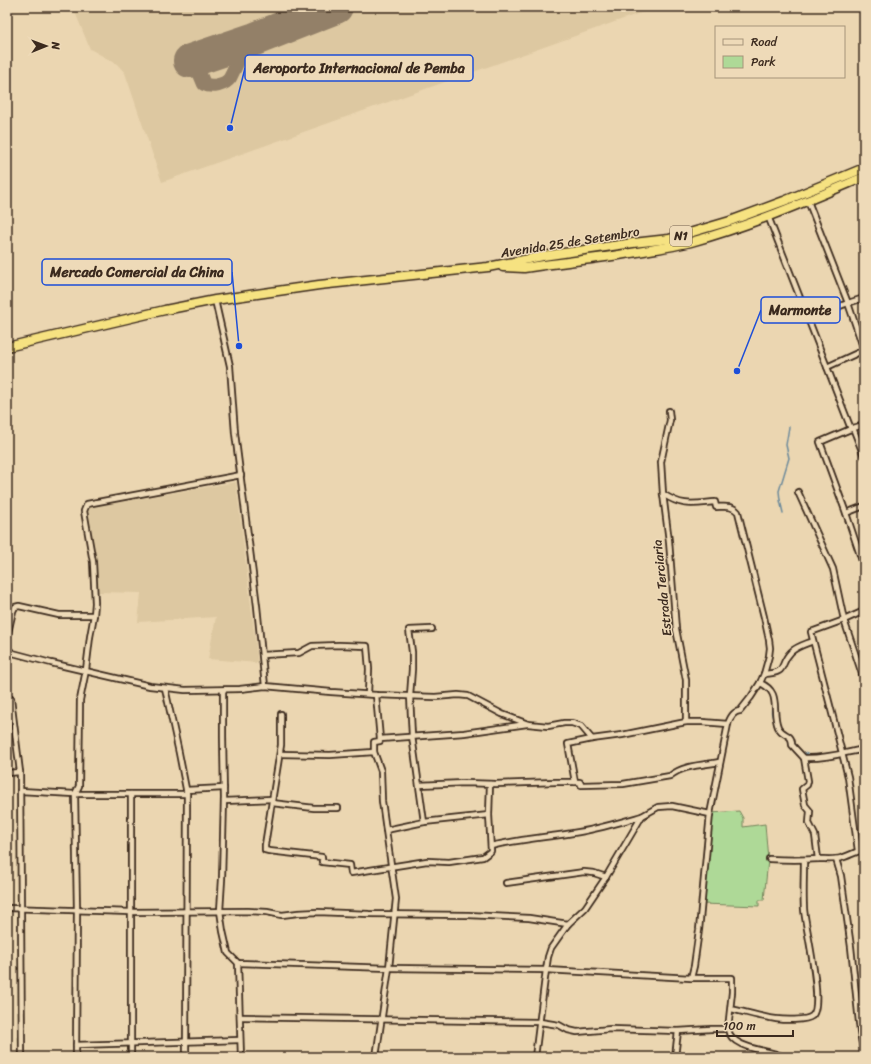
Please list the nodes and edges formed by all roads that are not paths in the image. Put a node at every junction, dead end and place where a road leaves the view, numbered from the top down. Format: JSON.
{"nodes":[{"id":1,"x":864,"y":168,"type":"edge"},
{"id":2,"x":864,"y":178,"type":"edge"},
{"id":3,"x":808,"y":201,"type":"junction"},
{"id":4,"x":768,"y":216,"type":"junction"},
{"id":5,"x":488,"y":267,"type":"junction"},
{"id":6,"x":864,"y":298,"type":"edge"},
{"id":7,"x":215,"y":300,"type":"junction"},
{"id":8,"x":848,"y":303,"type":"junction"},
{"id":9,"x":808,"y":318,"type":"junction"},
{"id":10,"x":7,"y":347,"type":"edge"},
{"id":11,"x":864,"y":350,"type":"edge"},
{"id":12,"x":827,"y":367,"type":"junction"},
{"id":13,"x":669,"y":411,"type":"dead end"},
{"id":14,"x":864,"y":425,"type":"edge"},
{"id":15,"x":852,"y":429,"type":"junction"},
{"id":16,"x":864,"y":456,"type":"edge"},
{"id":17,"x":241,"y":475,"type":"junction"},
{"id":18,"x":798,"y":492,"type":"dead end"},
{"id":19,"x":663,"y":494,"type":"junction"},
{"id":20,"x":864,"y":506,"type":"edge"},
{"id":21,"x":846,"y":513,"type":"junction"},
{"id":22,"x":864,"y":567,"type":"edge"},
{"id":23,"x":864,"y":611,"type":"edge"},
{"id":24,"x":94,"y":615,"type":"junction"},
{"id":25,"x":844,"y":620,"type":"junction"},
{"id":26,"x":432,"y":629,"type":"dead end"},
{"id":27,"x":7,"y":637,"type":"edge"},
{"id":28,"x":813,"y":641,"type":"junction"},
{"id":29,"x":7,"y":649,"type":"edge"},
{"id":30,"x":262,"y":655,"type":"junction"},
{"id":31,"x":86,"y":670,"type":"junction"},
{"id":32,"x":764,"y":674,"type":"junction"},
{"id":33,"x":864,"y":680,"type":"edge"},
{"id":34,"x":760,"y":683,"type":"junction"},
{"id":35,"x":156,"y":686,"type":"junction"},
{"id":36,"x":265,"y":686,"type":"junction"},
{"id":37,"x":165,"y":688,"type":"junction"},
{"id":38,"x":172,"y":688,"type":"junction"},
{"id":39,"x":224,"y":690,"type":"junction"},
{"id":40,"x":368,"y":694,"type":"junction"},
{"id":41,"x":376,"y":695,"type":"junction"},
{"id":42,"x":410,"y":696,"type":"junction"},
{"id":43,"x":11,"y":699,"type":"dead end"},
{"id":44,"x":281,"y":714,"type":"dead end"},
{"id":45,"x":686,"y":722,"type":"junction"},
{"id":46,"x":528,"y":724,"type":"junction"},
{"id":47,"x":728,"y":724,"type":"junction"},
{"id":48,"x":412,"y":736,"type":"junction"},
{"id":49,"x":380,"y":739,"type":"junction"},
{"id":50,"x":592,"y":739,"type":"junction"},
{"id":51,"x":864,"y":749,"type":"edge"},
{"id":52,"x":374,"y":752,"type":"junction"},
{"id":53,"x":280,"y":754,"type":"junction"},
{"id":54,"x":842,"y":754,"type":"junction"},
{"id":55,"x":804,"y":758,"type":"junction"},
{"id":56,"x":720,"y":762,"type":"junction"},
{"id":57,"x":20,"y":772,"type":"junction"},
{"id":58,"x":7,"y":773,"type":"edge"},
{"id":59,"x":574,"y":782,"type":"junction"},
{"id":60,"x":490,"y":784,"type":"junction"},
{"id":61,"x":418,"y":785,"type":"junction"},
{"id":62,"x":224,"y":788,"type":"junction"},
{"id":63,"x":20,"y":791,"type":"junction"},
{"id":64,"x":186,"y":792,"type":"junction"},
{"id":65,"x":75,"y":794,"type":"junction"},
{"id":66,"x":131,"y":794,"type":"junction"},
{"id":67,"x":224,"y":801,"type":"junction"},
{"id":68,"x":272,"y":801,"type":"junction"},
{"id":69,"x":338,"y":808,"type":"dead end"},
{"id":70,"x":710,"y":814,"type":"junction"},
{"id":71,"x":489,"y":815,"type":"junction"},
{"id":72,"x":642,"y":816,"type":"junction"},
{"id":73,"x":424,"y":822,"type":"junction"},
{"id":74,"x":386,"y":830,"type":"junction"},
{"id":75,"x":491,"y":846,"type":"junction"},
{"id":76,"x":864,"y":850,"type":"edge"},
{"id":77,"x":858,"y":851,"type":"junction"},
{"id":78,"x":769,"y":859,"type":"dead end"},
{"id":79,"x":818,"y":859,"type":"junction"},
{"id":80,"x":836,"y":859,"type":"junction"},
{"id":81,"x":804,"y":860,"type":"junction"},
{"id":82,"x":391,"y":867,"type":"junction"},
{"id":83,"x":606,"y":877,"type":"junction"},
{"id":84,"x":506,"y":883,"type":"dead end"},
{"id":85,"x":7,"y":908,"type":"edge"},
{"id":86,"x":21,"y":908,"type":"junction"},
{"id":87,"x":77,"y":910,"type":"junction"},
{"id":88,"x":186,"y":911,"type":"junction"},
{"id":89,"x":220,"y":911,"type":"junction"},
{"id":90,"x":132,"y":912,"type":"junction"},
{"id":91,"x":394,"y":914,"type":"junction"},
{"id":92,"x":568,"y":924,"type":"junction"},
{"id":93,"x":238,"y":963,"type":"junction"},
{"id":94,"x":389,"y":968,"type":"junction"},
{"id":95,"x":546,"y":970,"type":"junction"},
{"id":96,"x":691,"y":978,"type":"junction"},
{"id":97,"x":731,"y":1009,"type":"junction"},
{"id":98,"x":240,"y":1017,"type":"junction"},
{"id":99,"x":382,"y":1019,"type":"junction"},
{"id":100,"x":540,"y":1022,"type":"junction"},
{"id":101,"x":728,"y":1029,"type":"junction"},
{"id":102,"x":678,"y":1031,"type":"junction"},
{"id":103,"x":240,"y":1040,"type":"junction"},
{"id":104,"x":186,"y":1042,"type":"junction"},
{"id":105,"x":131,"y":1043,"type":"junction"},
{"id":106,"x":76,"y":1045,"type":"junction"},
{"id":107,"x":864,"y":1056,"type":"edge"},
{"id":108,"x":22,"y":1057,"type":"edge"},
{"id":109,"x":76,"y":1057,"type":"edge"},
{"id":110,"x":131,"y":1057,"type":"edge"},
{"id":111,"x":186,"y":1057,"type":"edge"},
{"id":112,"x":241,"y":1057,"type":"edge"},
{"id":113,"x":376,"y":1057,"type":"edge"},
{"id":114,"x":535,"y":1057,"type":"edge"},
{"id":115,"x":675,"y":1057,"type":"edge"},
{"id":116,"x":784,"y":1057,"type":"edge"}],
"edges":[{"from":1,"to":5,"type":"highway","name":"Avenida 25 de Setembro","number":"N1"},
{"from":2,"to":3,"type":"highway","name":"Avenida 25 de Setembro","number":"N1"},
{"from":3,"to":4,"type":"highway","name":"Avenida 25 de Setembro","number":"N1"},
{"from":3,"to":8,"type":"street"},
{"from":4,"to":5,"type":"highway","name":"Avenida 25 de Setembro","number":"N1"},
{"from":4,"to":9,"type":"street"},
{"from":5,"to":7,"type":"highway","number":"N1"},
{"from":6,"to":8,"type":"street"},
{"from":7,"to":10,"type":"highway","number":"N1"},
{"from":7,"to":17,"type":"street"},
{"from":8,"to":9,"type":"street"},
{"from":8,"to":11,"type":"street"},
{"from":9,"to":12,"type":"street"},
{"from":11,"to":12,"type":"street"},
{"from":12,"to":15,"type":"street"},
{"from":13,"to":19,"type":"street","name":"Estrada Terciaria"},
{"from":14,"to":15,"type":"street"},
{"from":15,"to":16,"type":"street"},
{"from":15,"to":21,"type":"street"},
{"from":17,"to":24,"type":"street"},
{"from":17,"to":30,"type":"street"},
{"from":18,"to":25,"type":"street"},
{"from":19,"to":32,"type":"street"},
{"from":19,"to":45,"type":"street","name":"Estrada Terciaria"},
{"from":20,"to":21,"type":"street"},
{"from":21,"to":22,"type":"street"},
{"from":23,"to":25,"type":"street"},
{"from":24,"to":27,"type":"street"},
{"from":24,"to":31,"type":"street"},
{"from":25,"to":28,"type":"street"},
{"from":25,"to":33,"type":"street"},
{"from":26,"to":42,"type":"street"},
{"from":28,"to":32,"type":"street"},
{"from":28,"to":54,"type":"street"},
{"from":29,"to":31,"type":"street"},
{"from":30,"to":36,"type":"street"},
{"from":30,"to":40,"type":"street"},
{"from":31,"to":35,"type":"street"},
{"from":31,"to":65,"type":"street"},
{"from":32,"to":34,"type":"street"},
{"from":34,"to":47,"type":"street"},
{"from":34,"to":55,"type":"street"},
{"from":35,"to":37,"type":"street"},
{"from":35,"to":38,"type":"street"},
{"from":36,"to":39,"type":"street"},
{"from":36,"to":40,"type":"street"},
{"from":37,"to":38,"type":"street"},
{"from":37,"to":64,"type":"street"},
{"from":38,"to":39,"type":"street"},
{"from":39,"to":62,"type":"street"},
{"from":40,"to":41,"type":"street"},
{"from":41,"to":42,"type":"street"},
{"from":41,"to":49,"type":"street"},
{"from":42,"to":46,"type":"street"},
{"from":42,"to":48,"type":"street"},
{"from":43,"to":57,"type":"street"},
{"from":44,"to":53,"type":"street"},
{"from":45,"to":47,"type":"street"},
{"from":45,"to":50,"type":"street"},
{"from":46,"to":48,"type":"street"},
{"from":46,"to":50,"type":"street"},
{"from":47,"to":56,"type":"street"},
{"from":48,"to":49,"type":"street"},
{"from":48,"to":61,"type":"street"},
{"from":49,"to":52,"type":"street"},
{"from":50,"to":59,"type":"street"},
{"from":51,"to":54,"type":"street"},
{"from":52,"to":53,"type":"street"},
{"from":52,"to":74,"type":"street"},
{"from":53,"to":68,"type":"street"},
{"from":54,"to":55,"type":"street"},
{"from":54,"to":77,"type":"street"},
{"from":55,"to":79,"type":"street"},
{"from":56,"to":59,"type":"street"},
{"from":56,"to":70,"type":"street"},
{"from":57,"to":58,"type":"street"},
{"from":57,"to":63,"type":"street"},
{"from":59,"to":60,"type":"street"},
{"from":60,"to":61,"type":"street"},
{"from":60,"to":71,"type":"street"},
{"from":61,"to":73,"type":"street"},
{"from":62,"to":64,"type":"street"},
{"from":62,"to":67,"type":"street"},
{"from":63,"to":65,"type":"street"},
{"from":63,"to":86,"type":"street"},
{"from":64,"to":66,"type":"street"},
{"from":64,"to":88,"type":"street"},
{"from":65,"to":66,"type":"street"},
{"from":65,"to":87,"type":"street"},
{"from":66,"to":90,"type":"street"},
{"from":67,"to":68,"type":"street"},
{"from":67,"to":89,"type":"street"},
{"from":68,"to":69,"type":"street"},
{"from":68,"to":82,"type":"street"},
{"from":70,"to":72,"type":"street"},
{"from":70,"to":96,"type":"street"},
{"from":71,"to":73,"type":"street"},
{"from":71,"to":75,"type":"street"},
{"from":72,"to":75,"type":"street"},
{"from":72,"to":83,"type":"street"},
{"from":73,"to":74,"type":"street"},
{"from":74,"to":82,"type":"street"},
{"from":75,"to":82,"type":"street"},
{"from":76,"to":77,"type":"street"},
{"from":77,"to":80,"type":"street"},
{"from":78,"to":81,"type":"street"},
{"from":79,"to":80,"type":"street"},
{"from":79,"to":81,"type":"street"},
{"from":80,"to":107,"type":"street"},
{"from":81,"to":97,"type":"street"},
{"from":82,"to":91,"type":"street"},
{"from":83,"to":84,"type":"street"},
{"from":83,"to":92,"type":"street"},
{"from":85,"to":86,"type":"street"},
{"from":86,"to":87,"type":"street"},
{"from":86,"to":108,"type":"street"},
{"from":87,"to":90,"type":"street"},
{"from":87,"to":106,"type":"street"},
{"from":88,"to":89,"type":"street"},
{"from":88,"to":90,"type":"street"},
{"from":88,"to":104,"type":"street"},
{"from":89,"to":91,"type":"street"},
{"from":89,"to":93,"type":"street"},
{"from":90,"to":105,"type":"street"},
{"from":91,"to":92,"type":"street"},
{"from":91,"to":94,"type":"street"},
{"from":92,"to":95,"type":"street"},
{"from":93,"to":94,"type":"street"},
{"from":93,"to":98,"type":"street"},
{"from":94,"to":95,"type":"street"},
{"from":94,"to":99,"type":"street"},
{"from":95,"to":96,"type":"street"},
{"from":95,"to":100,"type":"street"},
{"from":96,"to":97,"type":"street"},
{"from":97,"to":101,"type":"street"},
{"from":98,"to":99,"type":"street"},
{"from":98,"to":103,"type":"street"},
{"from":99,"to":100,"type":"street"},
{"from":99,"to":113,"type":"street"},
{"from":100,"to":102,"type":"street"},
{"from":100,"to":114,"type":"street"},
{"from":101,"to":102,"type":"street"},
{"from":101,"to":116,"type":"street"},
{"from":102,"to":115,"type":"street"},
{"from":103,"to":104,"type":"street"},
{"from":103,"to":112,"type":"street"},
{"from":104,"to":105,"type":"street"},
{"from":104,"to":111,"type":"street"},
{"from":105,"to":106,"type":"street"},
{"from":105,"to":110,"type":"street"},
{"from":106,"to":109,"type":"street"}]}
